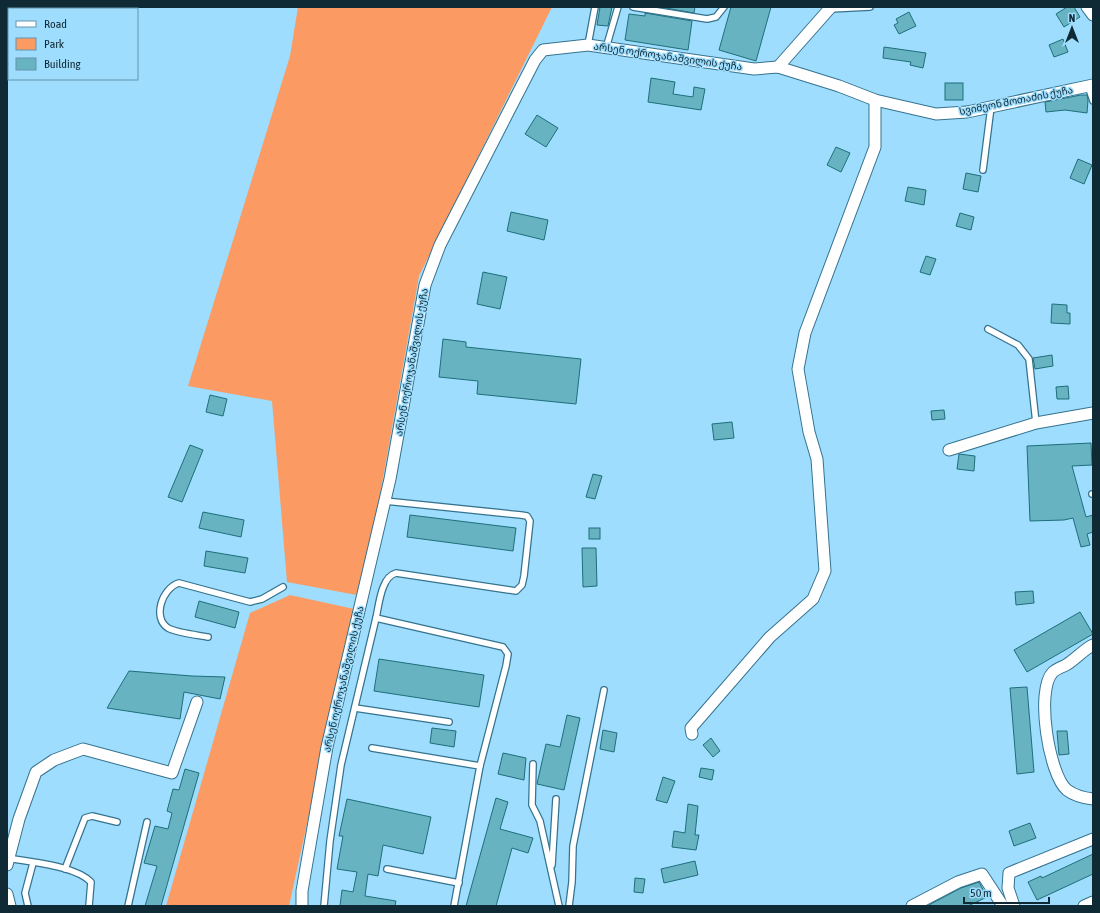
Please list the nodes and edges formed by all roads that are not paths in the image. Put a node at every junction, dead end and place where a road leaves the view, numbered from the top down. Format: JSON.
{"nodes":[{"id":1,"x":595,"y":7,"type":"edge"},
{"id":2,"x":618,"y":7,"type":"edge"},
{"id":3,"x":633,"y":7,"type":"edge"},
{"id":4,"x":724,"y":7,"type":"edge"},
{"id":5,"x":870,"y":7,"type":"edge"},
{"id":6,"x":1087,"y":7,"type":"edge"},
{"id":7,"x":830,"y":8,"type":"edge"},
{"id":8,"x":1093,"y":15,"type":"edge"},
{"id":9,"x":588,"y":45,"type":"junction"},
{"id":10,"x":606,"y":48,"type":"junction"},
{"id":11,"x":778,"y":67,"type":"junction"},
{"id":12,"x":1090,"y":85,"type":"edge"},
{"id":13,"x":875,"y":100,"type":"junction"},
{"id":14,"x":1093,"y":101,"type":"edge"},
{"id":15,"x":991,"y":107,"type":"junction"},
{"id":16,"x":983,"y":170,"type":"dead end"},
{"id":17,"x":988,"y":330,"type":"dead end"},
{"id":18,"x":1093,"y":414,"type":"edge"},
{"id":19,"x":1036,"y":423,"type":"junction"},
{"id":20,"x":949,"y":450,"type":"dead end"},
{"id":21,"x":385,"y":501,"type":"junction"},
{"id":22,"x":283,"y":587,"type":"dead end"},
{"id":23,"x":376,"y":618,"type":"junction"},
{"id":24,"x":208,"y":637,"type":"dead end"},
{"id":25,"x":1093,"y":645,"type":"edge"},
{"id":26,"x":604,"y":690,"type":"dead end"},
{"id":27,"x":197,"y":702,"type":"dead end"},
{"id":28,"x":355,"y":708,"type":"junction"},
{"id":29,"x":449,"y":722,"type":"dead end"},
{"id":30,"x":692,"y":734,"type":"dead end"},
{"id":31,"x":372,"y":748,"type":"dead end"},
{"id":32,"x":533,"y":764,"type":"dead end"},
{"id":33,"x":480,"y":766,"type":"junction"},
{"id":34,"x":556,"y":799,"type":"dead end"},
{"id":35,"x":1093,"y":799,"type":"edge"},
{"id":36,"x":117,"y":822,"type":"dead end"},
{"id":37,"x":147,"y":822,"type":"dead end"},
{"id":38,"x":1093,"y":839,"type":"edge"},
{"id":39,"x":8,"y":862,"type":"edge"},
{"id":40,"x":33,"y":863,"type":"junction"},
{"id":41,"x":65,"y":869,"type":"junction"},
{"id":42,"x":387,"y":869,"type":"dead end"},
{"id":43,"x":552,"y":871,"type":"junction"},
{"id":44,"x":459,"y":883,"type":"junction"},
{"id":45,"x":7,"y":894,"type":"edge"},
{"id":46,"x":1093,"y":902,"type":"edge"},
{"id":47,"x":10,"y":906,"type":"edge"},
{"id":48,"x":28,"y":906,"type":"edge"},
{"id":49,"x":90,"y":906,"type":"edge"},
{"id":50,"x":128,"y":906,"type":"edge"},
{"id":51,"x":302,"y":906,"type":"edge"},
{"id":52,"x":324,"y":906,"type":"edge"},
{"id":53,"x":454,"y":906,"type":"edge"},
{"id":54,"x":559,"y":906,"type":"edge"},
{"id":55,"x":569,"y":906,"type":"edge"},
{"id":56,"x":912,"y":906,"type":"edge"},
{"id":57,"x":1002,"y":906,"type":"edge"},
{"id":58,"x":1014,"y":906,"type":"edge"},
{"id":59,"x":1084,"y":906,"type":"edge"}],
"edges":[{"from":1,"to":9,"type":"lane"},
{"from":2,"to":10,"type":"lane"},
{"from":3,"to":4,"type":"lane"},
{"from":5,"to":7,"type":"lane"},
{"from":6,"to":8,"type":"street"},
{"from":7,"to":11,"type":"street"},
{"from":9,"to":10,"type":"street","name":"არსენ ოქროჯანაშვილის ქუჩა"},
{"from":9,"to":21,"type":"street","name":"არსენ ოქროჯანაშვილის ქუჩა"},
{"from":10,"to":11,"type":"street","name":"არსენ ოქროჯანაშვილის ქუჩა"},
{"from":11,"to":13,"type":"street","name":"სვიმეონ შოთაძის ქუჩა"},
{"from":12,"to":14,"type":"lane"},
{"from":12,"to":15,"type":"street","name":"სვიმეონ შოთაძის ქუჩა"},
{"from":13,"to":15,"type":"street","name":"სვიმეონ შოთაძის ქუჩა"},
{"from":13,"to":30,"type":"street"},
{"from":15,"to":16,"type":"lane"},
{"from":17,"to":19,"type":"lane"},
{"from":18,"to":19,"type":"street"},
{"from":19,"to":20,"type":"street"},
{"from":21,"to":23,"type":"lane"},
{"from":21,"to":51,"type":"street","name":"არსენ ოქროჯანაშვილის ქუჩა"},
{"from":22,"to":24,"type":"lane"},
{"from":23,"to":28,"type":"lane"},
{"from":23,"to":33,"type":"lane"},
{"from":25,"to":35,"type":"street"},
{"from":26,"to":55,"type":"lane"},
{"from":27,"to":39,"type":"street"},
{"from":28,"to":29,"type":"lane"},
{"from":28,"to":52,"type":"lane"},
{"from":31,"to":33,"type":"lane"},
{"from":32,"to":43,"type":"lane"},
{"from":33,"to":44,"type":"lane"},
{"from":34,"to":43,"type":"lane"},
{"from":36,"to":41,"type":"lane"},
{"from":37,"to":50,"type":"lane"},
{"from":38,"to":58,"type":"street"},
{"from":39,"to":40,"type":"lane"},
{"from":40,"to":41,"type":"lane"},
{"from":40,"to":48,"type":"lane"},
{"from":41,"to":49,"type":"lane"},
{"from":42,"to":44,"type":"lane"},
{"from":43,"to":54,"type":"lane"},
{"from":44,"to":53,"type":"lane"},
{"from":45,"to":47,"type":"street"},
{"from":46,"to":59,"type":"street"},
{"from":56,"to":57,"type":"street"}]}
